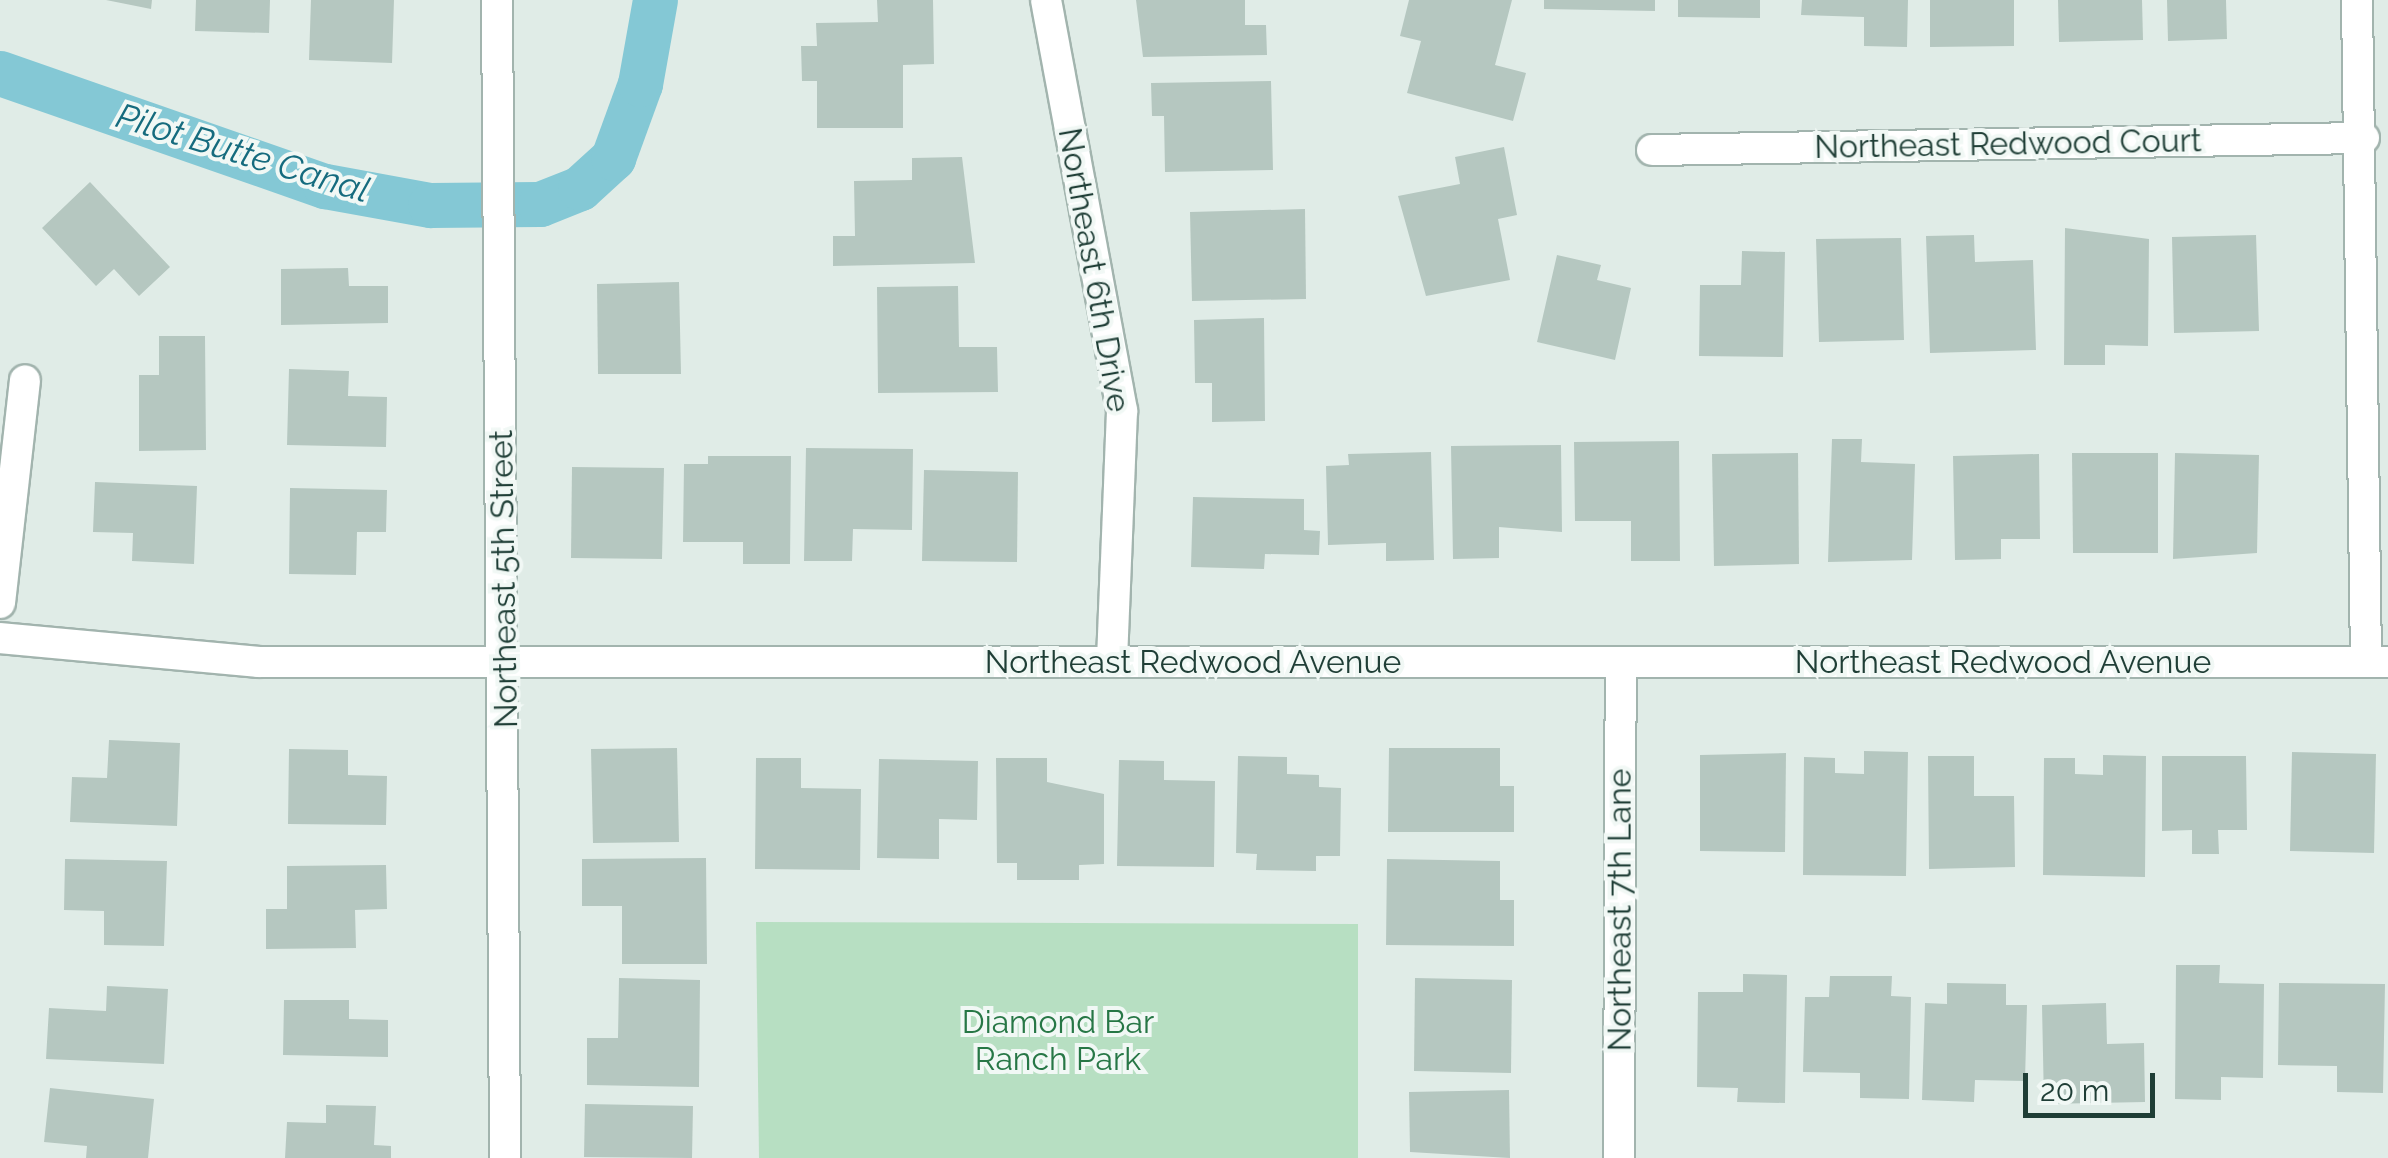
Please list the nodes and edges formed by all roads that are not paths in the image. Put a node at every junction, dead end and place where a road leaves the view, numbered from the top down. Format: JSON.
{"nodes":[{"id":1,"x":497,"y":0,"type":"edge"},
{"id":2,"x":1046,"y":0,"type":"edge"},
{"id":3,"x":2358,"y":0,"type":"edge"},
{"id":4,"x":2364,"y":138,"type":"junction"},
{"id":5,"x":1652,"y":150,"type":"dead end"},
{"id":6,"x":25,"y":380,"type":"dead end"},
{"id":7,"x":0,"y":603,"type":"edge"},
{"id":8,"x":0,"y":638,"type":"edge"},
{"id":9,"x":505,"y":662,"type":"junction"},
{"id":10,"x":1112,"y":662,"type":"junction"},
{"id":11,"x":1621,"y":662,"type":"junction"},
{"id":12,"x":2377,"y":662,"type":"edge"},
{"id":13,"x":505,"y":1158,"type":"edge"},
{"id":14,"x":1619,"y":1158,"type":"edge"}],
"edges":[{"from":1,"to":9,"type":"street","name":"Northeast 5th Street"},
{"from":2,"to":10,"type":"street","name":"Northeast 6th Drive"},
{"from":3,"to":4,"type":"street"},
{"from":4,"to":5,"type":"street","name":"Northeast Redwood Court"},
{"from":4,"to":12,"type":"street"},
{"from":6,"to":7,"type":"street"},
{"from":8,"to":9,"type":"street","name":"Northeast Redwood Avenue"},
{"from":9,"to":10,"type":"street","name":"Northeast Redwood Avenue"},
{"from":9,"to":13,"type":"street","name":"Northeast 5th Street"},
{"from":10,"to":11,"type":"street","name":"Northeast Redwood Avenue"},
{"from":11,"to":12,"type":"street","name":"Northeast Redwood Avenue"},
{"from":11,"to":14,"type":"street","name":"Northeast 7th Lane"}]}
